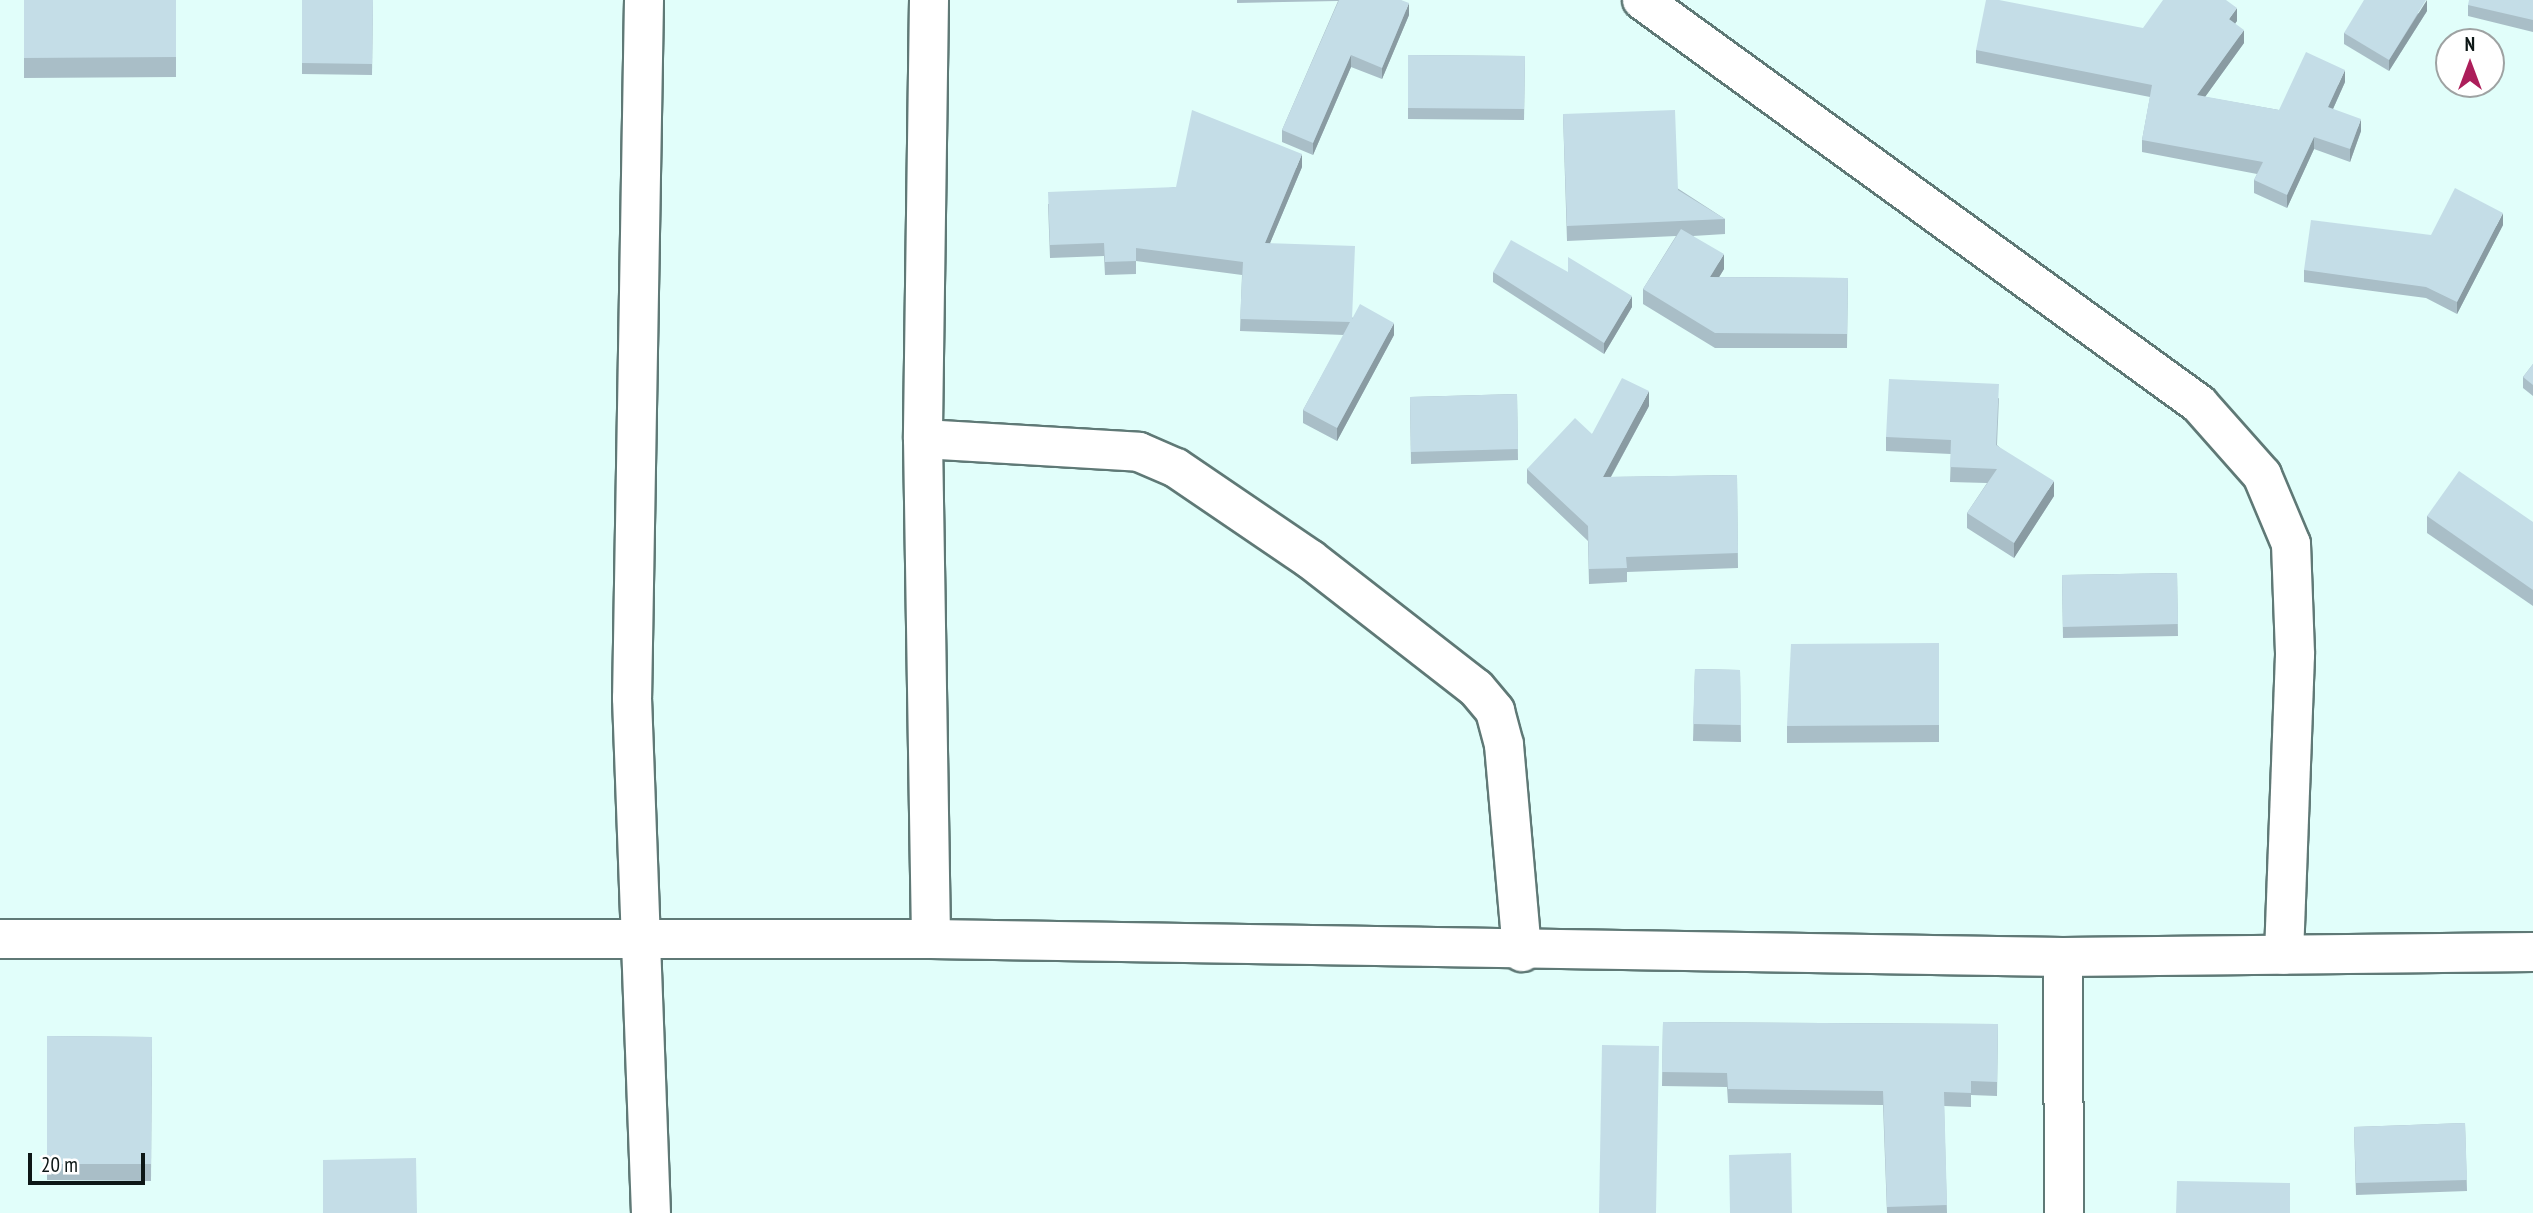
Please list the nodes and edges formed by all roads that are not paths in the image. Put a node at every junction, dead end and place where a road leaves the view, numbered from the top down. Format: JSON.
{"nodes":[{"id":1,"x":644,"y":0,"type":"edge"},
{"id":2,"x":929,"y":0,"type":"edge"},
{"id":3,"x":1642,"y":0,"type":"edge"},
{"id":4,"x":923,"y":439,"type":"junction"},
{"id":5,"x":0,"y":939,"type":"edge"},
{"id":6,"x":931,"y":939,"type":"junction"},
{"id":7,"x":645,"y":941,"type":"junction"},
{"id":8,"x":1522,"y":952,"type":"junction"},
{"id":9,"x":2533,"y":952,"type":"edge"},
{"id":10,"x":2284,"y":955,"type":"junction"},
{"id":11,"x":2063,"y":957,"type":"junction"},
{"id":12,"x":651,"y":1213,"type":"edge"},
{"id":13,"x":2064,"y":1213,"type":"edge"}],
"edges":[{"from":1,"to":7,"type":"street"},
{"from":2,"to":4,"type":"street"},
{"from":3,"to":10,"type":"street"},
{"from":4,"to":6,"type":"street"},
{"from":4,"to":8,"type":"street"},
{"from":5,"to":7,"type":"street"},
{"from":6,"to":7,"type":"street"},
{"from":6,"to":8,"type":"street"},
{"from":7,"to":12,"type":"street"},
{"from":8,"to":11,"type":"street"},
{"from":9,"to":10,"type":"street"},
{"from":10,"to":11,"type":"street"},
{"from":11,"to":13,"type":"street"}]}
